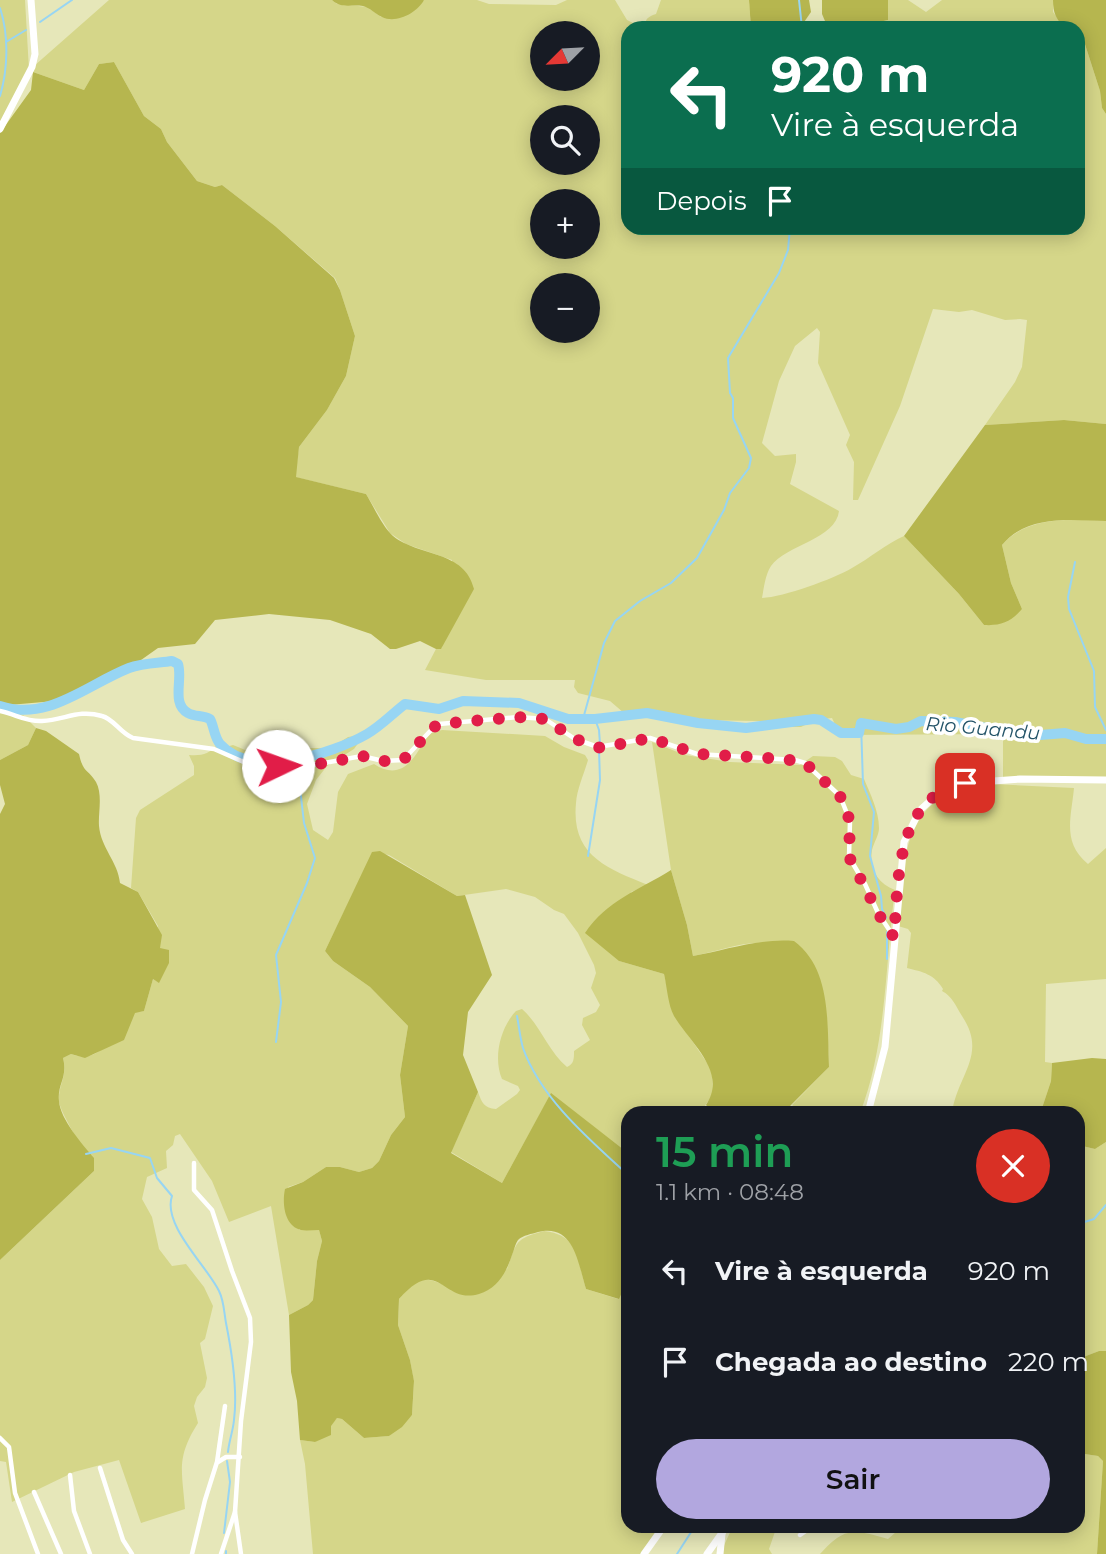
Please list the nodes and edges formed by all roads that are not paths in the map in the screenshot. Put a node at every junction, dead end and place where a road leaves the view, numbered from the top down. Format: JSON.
{"nodes":[{"id":1,"x":32,"y":0,"type":"edge"},
{"id":2,"x":0,"y":129,"type":"edge"},
{"id":3,"x":0,"y":711,"type":"edge"},
{"id":4,"x":1106,"y":780,"type":"edge"},
{"id":5,"x":894,"y":937,"type":"junction"},
{"id":6,"x":870,"y":1106,"type":"edge"},
{"id":7,"x":194,"y":1163,"type":"dead end"},
{"id":8,"x":225,"y":1406,"type":"dead end"},
{"id":9,"x":0,"y":1437,"type":"edge"},
{"id":10,"x":240,"y":1457,"type":"junction"},
{"id":11,"x":217,"y":1462,"type":"junction"},
{"id":12,"x":100,"y":1468,"type":"dead end"},
{"id":13,"x":70,"y":1475,"type":"dead end"},
{"id":14,"x":34,"y":1492,"type":"dead end"},
{"id":15,"x":235,"y":1512,"type":"junction"},
{"id":16,"x":659,"y":1533,"type":"edge"},
{"id":17,"x":803,"y":1533,"type":"edge"},
{"id":18,"x":722,"y":1534,"type":"joint"},
{"id":19,"x":800,"y":1535,"type":"dead end"},
{"id":20,"x":38,"y":1554,"type":"edge"},
{"id":21,"x":61,"y":1554,"type":"edge"},
{"id":22,"x":90,"y":1554,"type":"edge"},
{"id":23,"x":132,"y":1554,"type":"edge"},
{"id":24,"x":192,"y":1554,"type":"edge"},
{"id":25,"x":221,"y":1554,"type":"edge"},
{"id":26,"x":241,"y":1554,"type":"edge"},
{"id":27,"x":644,"y":1554,"type":"edge"},
{"id":28,"x":707,"y":1554,"type":"edge"},
{"id":29,"x":720,"y":1554,"type":"edge"}],
"edges":[{"from":1,"to":2,"type":"main road"},
{"from":3,"to":5,"type":"street"},
{"from":4,"to":5,"type":"main road"},
{"from":5,"to":6,"type":"main road"},
{"from":7,"to":10,"type":"street"},
{"from":8,"to":11,"type":"street"},
{"from":9,"to":20,"type":"street"},
{"from":10,"to":11,"type":"street"},
{"from":10,"to":15,"type":"street"},
{"from":11,"to":24,"type":"street"},
{"from":12,"to":23,"type":"street"},
{"from":13,"to":22,"type":"street"},
{"from":14,"to":21,"type":"street"},
{"from":15,"to":25,"type":"street"},
{"from":15,"to":26,"type":"street"},
{"from":16,"to":27,"type":"main road"},
{"from":17,"to":19,"type":"street"},
{"from":18,"to":28,"type":"main road"},
{"from":18,"to":29,"type":"main road"}]}
